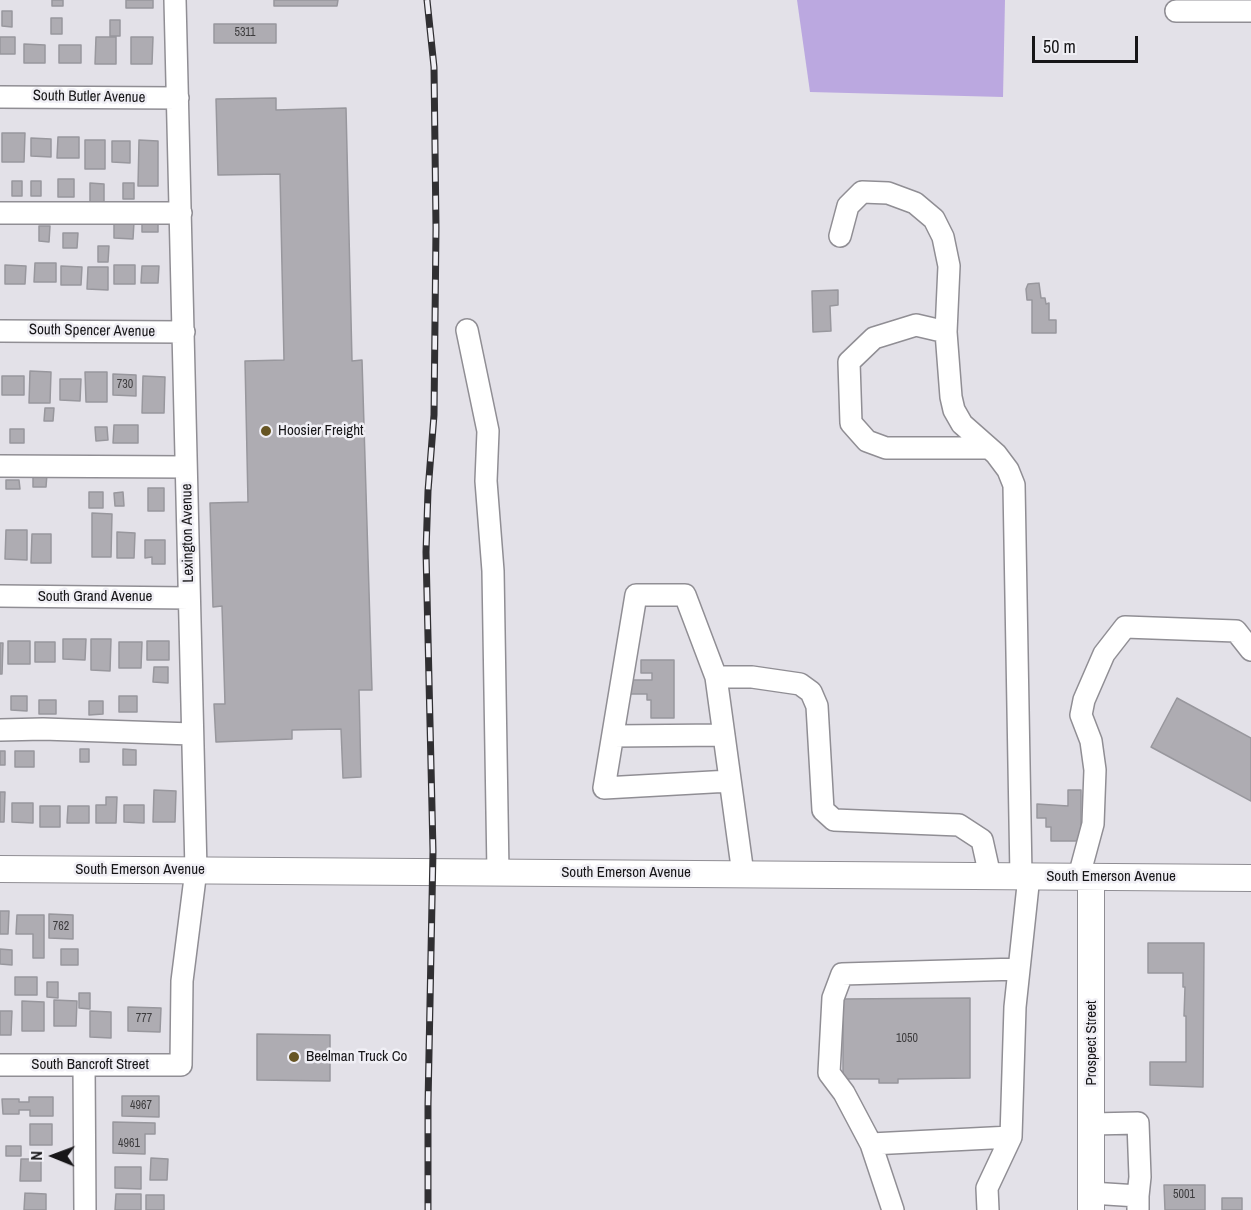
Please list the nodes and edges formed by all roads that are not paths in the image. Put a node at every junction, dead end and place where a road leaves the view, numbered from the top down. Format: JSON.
{"nodes":[{"id":1,"x":176,"y":0,"type":"edge"},
{"id":2,"x":1176,"y":11,"type":"dead end"},
{"id":3,"x":1251,"y":11,"type":"edge"},
{"id":4,"x":0,"y":97,"type":"edge"},
{"id":5,"x":178,"y":98,"type":"junction"},
{"id":6,"x":0,"y":213,"type":"edge"},
{"id":7,"x":181,"y":213,"type":"junction"},
{"id":8,"x":840,"y":236,"type":"dead end"},
{"id":9,"x":467,"y":330,"type":"dead end"},
{"id":10,"x":0,"y":331,"type":"edge"},
{"id":11,"x":183,"y":332,"type":"junction"},
{"id":12,"x":946,"y":332,"type":"junction"},
{"id":13,"x":988,"y":448,"type":"junction"},
{"id":14,"x":0,"y":466,"type":"edge"},
{"id":15,"x":186,"y":467,"type":"junction"},
{"id":16,"x":0,"y":596,"type":"edge"},
{"id":17,"x":189,"y":598,"type":"junction"},
{"id":18,"x":1251,"y":650,"type":"edge"},
{"id":19,"x":716,"y":677,"type":"junction"},
{"id":20,"x":0,"y":730,"type":"edge"},
{"id":21,"x":192,"y":734,"type":"junction"},
{"id":22,"x":724,"y":735,"type":"junction"},
{"id":23,"x":613,"y":736,"type":"junction"},
{"id":24,"x":730,"y":781,"type":"junction"},
{"id":25,"x":0,"y":869,"type":"edge"},
{"id":26,"x":196,"y":870,"type":"junction"},
{"id":27,"x":498,"y":872,"type":"junction"},
{"id":28,"x":743,"y":874,"type":"junction"},
{"id":29,"x":990,"y":876,"type":"junction"},
{"id":30,"x":1025,"y":876,"type":"junction"},
{"id":31,"x":1085,"y":877,"type":"junction"},
{"id":32,"x":1251,"y":878,"type":"edge"},
{"id":33,"x":1019,"y":969,"type":"junction"},
{"id":34,"x":0,"y":1065,"type":"edge"},
{"id":35,"x":84,"y":1065,"type":"junction"},
{"id":36,"x":181,"y":1065,"type":"joint"},
{"id":37,"x":1092,"y":1124,"type":"junction"},
{"id":38,"x":1011,"y":1137,"type":"junction"},
{"id":39,"x":871,"y":1144,"type":"junction"},
{"id":40,"x":1091,"y":1201,"type":"edge"},
{"id":41,"x":1138,"y":1203,"type":"edge"},
{"id":42,"x":85,"y":1210,"type":"edge"},
{"id":43,"x":893,"y":1210,"type":"edge"},
{"id":44,"x":988,"y":1210,"type":"edge"}],
"edges":[{"from":1,"to":5,"type":"street","name":"Lexington Avenue"},
{"from":2,"to":3,"type":"street"},
{"from":4,"to":5,"type":"street","name":"South Butler Avenue"},
{"from":5,"to":7,"type":"street","name":"Lexington Avenue"},
{"from":6,"to":7,"type":"street"},
{"from":7,"to":11,"type":"street","name":"Lexington Avenue"},
{"from":8,"to":12,"type":"street"},
{"from":9,"to":27,"type":"street"},
{"from":10,"to":11,"type":"street","name":"South Spencer Avenue"},
{"from":11,"to":15,"type":"street","name":"Lexington Avenue"},
{"from":12,"to":13,"type":"street"},
{"from":12,"to":13,"type":"street"},
{"from":13,"to":30,"type":"street"},
{"from":14,"to":15,"type":"street"},
{"from":15,"to":17,"type":"street","name":"Lexington Avenue"},
{"from":16,"to":17,"type":"street","name":"South Grand Avenue"},
{"from":17,"to":21,"type":"street","name":"Lexington Avenue"},
{"from":18,"to":31,"type":"street"},
{"from":19,"to":22,"type":"street"},
{"from":19,"to":23,"type":"street"},
{"from":19,"to":29,"type":"street"},
{"from":20,"to":21,"type":"street"},
{"from":21,"to":26,"type":"street","name":"Lexington Avenue"},
{"from":22,"to":23,"type":"street"},
{"from":22,"to":24,"type":"street"},
{"from":23,"to":24,"type":"street"},
{"from":24,"to":28,"type":"street"},
{"from":25,"to":26,"type":"main road","name":"South Emerson Avenue"},
{"from":26,"to":27,"type":"main road","name":"South Emerson Avenue"},
{"from":26,"to":36,"type":"street","name":"Lexington Avenue"},
{"from":27,"to":28,"type":"main road","name":"South Emerson Avenue"},
{"from":28,"to":29,"type":"main road","name":"South Emerson Avenue"},
{"from":29,"to":30,"type":"main road","name":"South Emerson Avenue"},
{"from":30,"to":31,"type":"main road","name":"South Emerson Avenue"},
{"from":30,"to":33,"type":"street"},
{"from":31,"to":32,"type":"main road","name":"South Emerson Avenue"},
{"from":31,"to":37,"type":"main road","name":"Prospect Street"},
{"from":33,"to":38,"type":"street"},
{"from":33,"to":39,"type":"street"},
{"from":34,"to":35,"type":"street","name":"South Bancroft Street"},
{"from":35,"to":36,"type":"street","name":"South Bancroft Street"},
{"from":35,"to":42,"type":"street"},
{"from":37,"to":40,"type":"main road","name":"Prospect Street"},
{"from":37,"to":41,"type":"street"},
{"from":38,"to":39,"type":"street"},
{"from":38,"to":44,"type":"street"},
{"from":39,"to":43,"type":"street"},
{"from":40,"to":41,"type":"street"}]}
